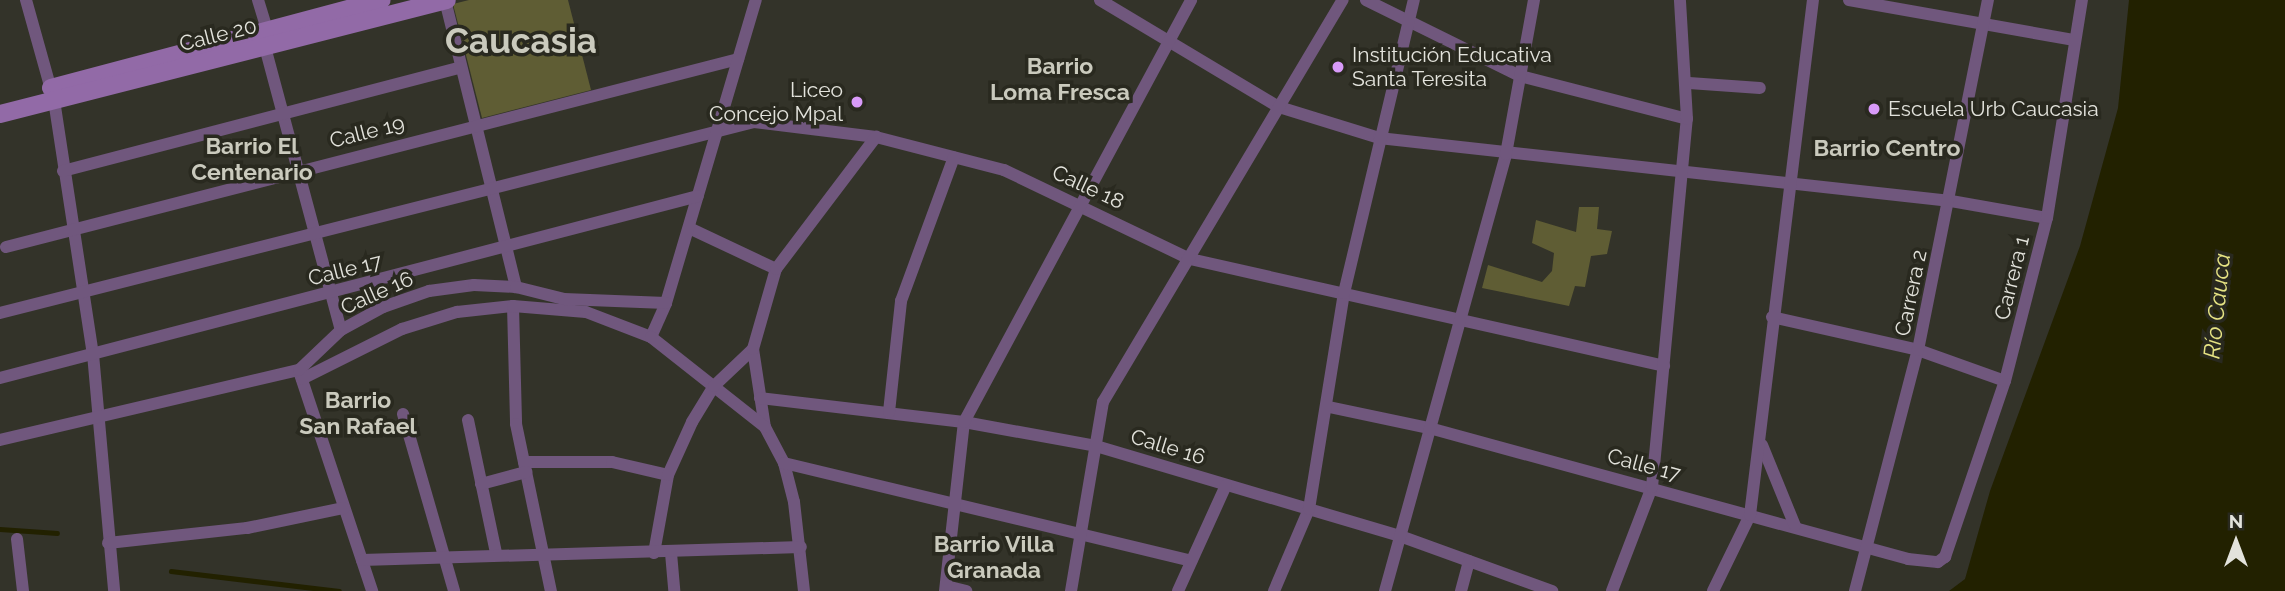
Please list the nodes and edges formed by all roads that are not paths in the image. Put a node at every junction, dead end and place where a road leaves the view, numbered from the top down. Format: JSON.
{"nodes":[{"id":1,"x":26,"y":0,"type":"edge"},
{"id":2,"x":258,"y":0,"type":"edge"},
{"id":3,"x":382,"y":0,"type":"edge"},
{"id":4,"x":446,"y":0,"type":"edge"},
{"id":5,"x":756,"y":0,"type":"edge"},
{"id":6,"x":1100,"y":0,"type":"edge"},
{"id":7,"x":1191,"y":0,"type":"edge"},
{"id":8,"x":1343,"y":0,"type":"edge"},
{"id":9,"x":1366,"y":0,"type":"edge"},
{"id":10,"x":1414,"y":0,"type":"edge"},
{"id":11,"x":1534,"y":0,"type":"edge"},
{"id":12,"x":1680,"y":0,"type":"edge"},
{"id":13,"x":1813,"y":0,"type":"edge"},
{"id":14,"x":1849,"y":0,"type":"edge"},
{"id":15,"x":1988,"y":0,"type":"edge"},
{"id":16,"x":2082,"y":0,"type":"edge"},
{"id":17,"x":1406,"y":20,"type":"junction"},
{"id":18,"x":1981,"y":26,"type":"junction"},
{"id":19,"x":265,"y":39,"type":"junction"},
{"id":20,"x":2074,"y":40,"type":"junction"},
{"id":21,"x":1170,"y":42,"type":"junction"},
{"id":22,"x":738,"y":59,"type":"junction"},
{"id":23,"x":461,"y":67,"type":"junction"},
{"id":24,"x":1520,"y":76,"type":"junction"},
{"id":25,"x":1689,"y":83,"type":"junction"},
{"id":26,"x":1760,"y":88,"type":"dead end"},
{"id":27,"x":52,"y":94,"type":"junction"},
{"id":28,"x":0,"y":102,"type":"edge"},
{"id":29,"x":1279,"y":107,"type":"junction"},
{"id":30,"x":0,"y":114,"type":"edge"},
{"id":31,"x":283,"y":114,"type":"junction"},
{"id":32,"x":1687,"y":120,"type":"junction"},
{"id":33,"x":476,"y":125,"type":"junction"},
{"id":34,"x":718,"y":128,"type":"junction"},
{"id":35,"x":876,"y":137,"type":"junction"},
{"id":36,"x":1379,"y":138,"type":"junction"},
{"id":37,"x":1506,"y":154,"type":"junction"},
{"id":38,"x":954,"y":157,"type":"junction"},
{"id":39,"x":298,"y":169,"type":"junction"},
{"id":40,"x":63,"y":172,"type":"junction"},
{"id":41,"x":1683,"y":172,"type":"junction"},
{"id":42,"x":1788,"y":184,"type":"junction"},
{"id":43,"x":491,"y":187,"type":"junction"},
{"id":44,"x":698,"y":196,"type":"junction"},
{"id":45,"x":1951,"y":201,"type":"junction"},
{"id":46,"x":1081,"y":203,"type":"junction"},
{"id":47,"x":2047,"y":218,"type":"junction"},
{"id":48,"x":689,"y":228,"type":"junction"},
{"id":49,"x":71,"y":232,"type":"junction"},
{"id":50,"x":315,"y":232,"type":"junction"},
{"id":51,"x":6,"y":247,"type":"dead end"},
{"id":52,"x":507,"y":249,"type":"junction"},
{"id":53,"x":1190,"y":259,"type":"junction"},
{"id":54,"x":776,"y":269,"type":"junction"},
{"id":55,"x":516,"y":287,"type":"junction"},
{"id":56,"x":83,"y":292,"type":"junction"},
{"id":57,"x":1345,"y":293,"type":"junction"},
{"id":58,"x":332,"y":294,"type":"junction"},
{"id":59,"x":667,"y":303,"type":"junction"},
{"id":60,"x":513,"y":306,"type":"junction"},
{"id":61,"x":0,"y":313,"type":"edge"},
{"id":62,"x":1772,"y":317,"type":"junction"},
{"id":63,"x":1459,"y":319,"type":"junction"},
{"id":64,"x":341,"y":330,"type":"junction"},
{"id":65,"x":650,"y":337,"type":"junction"},
{"id":66,"x":753,"y":349,"type":"junction"},
{"id":67,"x":1918,"y":351,"type":"junction"},
{"id":68,"x":93,"y":354,"type":"junction"},
{"id":69,"x":1664,"y":366,"type":"junction"},
{"id":70,"x":301,"y":375,"type":"junction"},
{"id":71,"x":0,"y":378,"type":"edge"},
{"id":72,"x":2005,"y":381,"type":"junction"},
{"id":73,"x":714,"y":386,"type":"junction"},
{"id":74,"x":760,"y":398,"type":"junction"},
{"id":75,"x":1329,"y":407,"type":"junction"},
{"id":76,"x":889,"y":412,"type":"junction"},
{"id":77,"x":403,"y":414,"type":"dead end"},
{"id":78,"x":101,"y":420,"type":"junction"},
{"id":79,"x":468,"y":420,"type":"dead end"},
{"id":80,"x":964,"y":422,"type":"junction"},
{"id":81,"x":765,"y":427,"type":"junction"},
{"id":82,"x":1433,"y":429,"type":"junction"},
{"id":83,"x":0,"y":440,"type":"edge"},
{"id":84,"x":1762,"y":443,"type":"junction"},
{"id":85,"x":1096,"y":446,"type":"junction"},
{"id":86,"x":784,"y":463,"type":"junction"},
{"id":87,"x":525,"y":467,"type":"junction"},
{"id":88,"x":668,"y":475,"type":"junction"},
{"id":89,"x":481,"y":484,"type":"junction"},
{"id":90,"x":1226,"y":485,"type":"junction"},
{"id":91,"x":1652,"y":487,"type":"junction"},
{"id":92,"x":958,"y":505,"type":"junction"},
{"id":93,"x":344,"y":508,"type":"junction"},
{"id":94,"x":1309,"y":509,"type":"junction"},
{"id":95,"x":1750,"y":515,"type":"junction"},
{"id":96,"x":1796,"y":526,"type":"junction"},
{"id":97,"x":1080,"y":534,"type":"junction"},
{"id":98,"x":1400,"y":536,"type":"junction"},
{"id":99,"x":17,"y":539,"type":"dead end"},
{"id":100,"x":108,"y":543,"type":"junction"},
{"id":101,"x":801,"y":547,"type":"junction"},
{"id":102,"x":1868,"y":547,"type":"junction"},
{"id":103,"x":496,"y":553,"type":"junction"},
{"id":104,"x":543,"y":553,"type":"junction"},
{"id":105,"x":654,"y":553,"type":"junction"},
{"id":106,"x":671,"y":553,"type":"junction"},
{"id":107,"x":444,"y":557,"type":"junction"},
{"id":108,"x":1945,"y":557,"type":"joint"},
{"id":109,"x":362,"y":560,"type":"junction"},
{"id":110,"x":1191,"y":561,"type":"junction"},
{"id":111,"x":1469,"y":561,"type":"junction"},
{"id":112,"x":946,"y":589,"type":"edge"},
{"id":113,"x":23,"y":591,"type":"edge"},
{"id":114,"x":114,"y":591,"type":"edge"},
{"id":115,"x":372,"y":591,"type":"edge"},
{"id":116,"x":454,"y":591,"type":"edge"},
{"id":117,"x":551,"y":591,"type":"edge"},
{"id":118,"x":674,"y":591,"type":"edge"},
{"id":119,"x":804,"y":591,"type":"edge"},
{"id":120,"x":966,"y":591,"type":"edge"},
{"id":121,"x":1071,"y":591,"type":"edge"},
{"id":122,"x":1178,"y":591,"type":"edge"},
{"id":123,"x":1274,"y":591,"type":"edge"},
{"id":124,"x":1385,"y":591,"type":"edge"},
{"id":125,"x":1461,"y":591,"type":"edge"},
{"id":126,"x":1552,"y":591,"type":"edge"},
{"id":127,"x":1612,"y":591,"type":"edge"},
{"id":128,"x":1713,"y":591,"type":"edge"},
{"id":129,"x":1855,"y":591,"type":"edge"}],
"edges":[{"from":1,"to":27,"type":"street"},
{"from":2,"to":19,"type":"street"},
{"from":3,"to":19,"type":"street","name":"Calle 20"},
{"from":4,"to":19,"type":"street","name":"Calle 20"},
{"from":4,"to":23,"type":"street"},
{"from":5,"to":22,"type":"street"},
{"from":6,"to":21,"type":"street"},
{"from":7,"to":21,"type":"street"},
{"from":8,"to":29,"type":"street"},
{"from":9,"to":17,"type":"street"},
{"from":10,"to":17,"type":"street"},
{"from":11,"to":24,"type":"street"},
{"from":12,"to":25,"type":"street"},
{"from":13,"to":42,"type":"street"},
{"from":14,"to":18,"type":"street"},
{"from":15,"to":18,"type":"street","name":"Carrera 2"},
{"from":16,"to":20,"type":"street","name":"Carrera 1"},
{"from":17,"to":24,"type":"street"},
{"from":17,"to":36,"type":"street"},
{"from":18,"to":20,"type":"street"},
{"from":18,"to":45,"type":"street","name":"Carrera 2"},
{"from":19,"to":27,"type":"street","name":"Calle 20"},
{"from":19,"to":31,"type":"street"},
{"from":20,"to":47,"type":"street","name":"Carrera 1"},
{"from":21,"to":29,"type":"street"},
{"from":21,"to":46,"type":"street"},
{"from":22,"to":33,"type":"street","name":"Calle 19"},
{"from":22,"to":34,"type":"street"},
{"from":23,"to":31,"type":"street"},
{"from":23,"to":33,"type":"street"},
{"from":24,"to":32,"type":"street"},
{"from":24,"to":37,"type":"street"},
{"from":25,"to":26,"type":"street"},
{"from":25,"to":32,"type":"street"},
{"from":27,"to":28,"type":"street","name":"Calle 20"},
{"from":27,"to":30,"type":"street","name":"Calle 20"},
{"from":27,"to":40,"type":"street"},
{"from":29,"to":36,"type":"street"},
{"from":29,"to":53,"type":"street"},
{"from":31,"to":39,"type":"street"},
{"from":31,"to":40,"type":"street"},
{"from":32,"to":41,"type":"street"},
{"from":33,"to":39,"type":"street","name":"Calle 19"},
{"from":33,"to":43,"type":"street"},
{"from":34,"to":35,"type":"street","name":"Calle 18"},
{"from":34,"to":43,"type":"street","name":"Calle 18"},
{"from":34,"to":44,"type":"street"},
{"from":35,"to":38,"type":"street","name":"Calle 18"},
{"from":35,"to":54,"type":"street"},
{"from":36,"to":37,"type":"street"},
{"from":36,"to":57,"type":"street"},
{"from":37,"to":41,"type":"street"},
{"from":37,"to":63,"type":"street"},
{"from":38,"to":46,"type":"street","name":"Calle 18"},
{"from":38,"to":76,"type":"street"},
{"from":39,"to":49,"type":"street","name":"Calle 19"},
{"from":39,"to":50,"type":"street"},
{"from":40,"to":49,"type":"street"},
{"from":41,"to":42,"type":"street"},
{"from":41,"to":69,"type":"street"},
{"from":42,"to":45,"type":"street"},
{"from":42,"to":62,"type":"street"},
{"from":43,"to":50,"type":"street","name":"Calle 18"},
{"from":43,"to":52,"type":"street"},
{"from":44,"to":48,"type":"street"},
{"from":44,"to":52,"type":"street","name":"Calle 17"},
{"from":45,"to":47,"type":"street"},
{"from":45,"to":67,"type":"street","name":"Carrera 2"},
{"from":46,"to":53,"type":"street","name":"Calle 18"},
{"from":46,"to":80,"type":"street"},
{"from":47,"to":72,"type":"street","name":"Carrera 1"},
{"from":48,"to":54,"type":"street"},
{"from":48,"to":59,"type":"street"},
{"from":49,"to":51,"type":"street","name":"Calle 19"},
{"from":49,"to":56,"type":"street"},
{"from":50,"to":56,"type":"street","name":"Calle 18"},
{"from":50,"to":58,"type":"street"},
{"from":52,"to":55,"type":"street"},
{"from":52,"to":58,"type":"street","name":"Calle 17"},
{"from":53,"to":57,"type":"street","name":"Calle 18"},
{"from":53,"to":85,"type":"street"},
{"from":54,"to":66,"type":"street"},
{"from":55,"to":59,"type":"street","name":"Calle 16"},
{"from":55,"to":64,"type":"street","name":"Calle 16"},
{"from":56,"to":61,"type":"street","name":"Calle 18"},
{"from":56,"to":68,"type":"street"},
{"from":57,"to":63,"type":"street","name":"Calle 18"},
{"from":57,"to":75,"type":"street"},
{"from":58,"to":64,"type":"street"},
{"from":58,"to":68,"type":"street","name":"Calle 17"},
{"from":59,"to":65,"type":"street"},
{"from":60,"to":65,"type":"street","name":"Calle 16"},
{"from":60,"to":70,"type":"street","name":"Calle 16"},
{"from":60,"to":87,"type":"street"},
{"from":62,"to":67,"type":"street"},
{"from":62,"to":84,"type":"street"},
{"from":63,"to":69,"type":"street","name":"Calle 18"},
{"from":63,"to":82,"type":"street"},
{"from":64,"to":70,"type":"street","name":"Calle 16"},
{"from":65,"to":73,"type":"street","name":"Calle 16"},
{"from":66,"to":73,"type":"street"},
{"from":66,"to":74,"type":"street"},
{"from":67,"to":72,"type":"street"},
{"from":67,"to":102,"type":"street","name":"Carrera 2"},
{"from":68,"to":71,"type":"street","name":"Calle 17"},
{"from":68,"to":78,"type":"street"},
{"from":69,"to":91,"type":"street"},
{"from":70,"to":78,"type":"street","name":"Calle 16"},
{"from":70,"to":93,"type":"street"},
{"from":72,"to":108,"type":"street","name":"Carrera 1"},
{"from":73,"to":81,"type":"street","name":"Calle 16"},
{"from":73,"to":88,"type":"street"},
{"from":74,"to":76,"type":"street","name":"Calle 16"},
{"from":74,"to":81,"type":"street"},
{"from":75,"to":82,"type":"street","name":"Calle 17"},
{"from":75,"to":94,"type":"street"},
{"from":76,"to":80,"type":"street","name":"Calle 16"},
{"from":77,"to":107,"type":"street"},
{"from":78,"to":83,"type":"street","name":"Calle 16"},
{"from":78,"to":100,"type":"street"},
{"from":79,"to":89,"type":"street"},
{"from":80,"to":85,"type":"street","name":"Calle 16"},
{"from":80,"to":92,"type":"street"},
{"from":81,"to":86,"type":"street"},
{"from":82,"to":91,"type":"street","name":"Calle 17"},
{"from":82,"to":98,"type":"street"},
{"from":84,"to":95,"type":"street"},
{"from":84,"to":96,"type":"street"},
{"from":85,"to":90,"type":"street","name":"Calle 16"},
{"from":85,"to":97,"type":"street"},
{"from":86,"to":92,"type":"street"},
{"from":86,"to":101,"type":"street"},
{"from":87,"to":88,"type":"street"},
{"from":87,"to":89,"type":"street"},
{"from":87,"to":104,"type":"street"},
{"from":88,"to":105,"type":"street"},
{"from":89,"to":103,"type":"street"},
{"from":90,"to":94,"type":"street","name":"Calle 16"},
{"from":90,"to":110,"type":"street"},
{"from":91,"to":95,"type":"street","name":"Calle 17"},
{"from":91,"to":127,"type":"street"},
{"from":92,"to":97,"type":"street"},
{"from":92,"to":112,"type":"street"},
{"from":93,"to":100,"type":"street"},
{"from":93,"to":109,"type":"street"},
{"from":94,"to":98,"type":"street","name":"Calle 16"},
{"from":94,"to":123,"type":"street"},
{"from":95,"to":96,"type":"street","name":"Calle 17"},
{"from":95,"to":128,"type":"street"},
{"from":96,"to":102,"type":"street","name":"Calle 17"},
{"from":97,"to":110,"type":"street"},
{"from":97,"to":121,"type":"street"},
{"from":98,"to":111,"type":"street","name":"Calle 16"},
{"from":98,"to":124,"type":"street"},
{"from":99,"to":113,"type":"street"},
{"from":100,"to":114,"type":"street"},
{"from":101,"to":106,"type":"street"},
{"from":101,"to":119,"type":"street"},
{"from":102,"to":108,"type":"street","name":"Calle 17"},
{"from":102,"to":129,"type":"street","name":"Carrera 2"},
{"from":103,"to":104,"type":"street"},
{"from":103,"to":107,"type":"street"},
{"from":104,"to":105,"type":"street"},
{"from":104,"to":117,"type":"street"},
{"from":105,"to":106,"type":"street"},
{"from":106,"to":118,"type":"street"},
{"from":107,"to":109,"type":"street"},
{"from":107,"to":116,"type":"street"},
{"from":109,"to":115,"type":"street"},
{"from":110,"to":122,"type":"street"},
{"from":111,"to":125,"type":"street"},
{"from":111,"to":126,"type":"street","name":"Calle 16"},
{"from":112,"to":120,"type":"street"}]}
